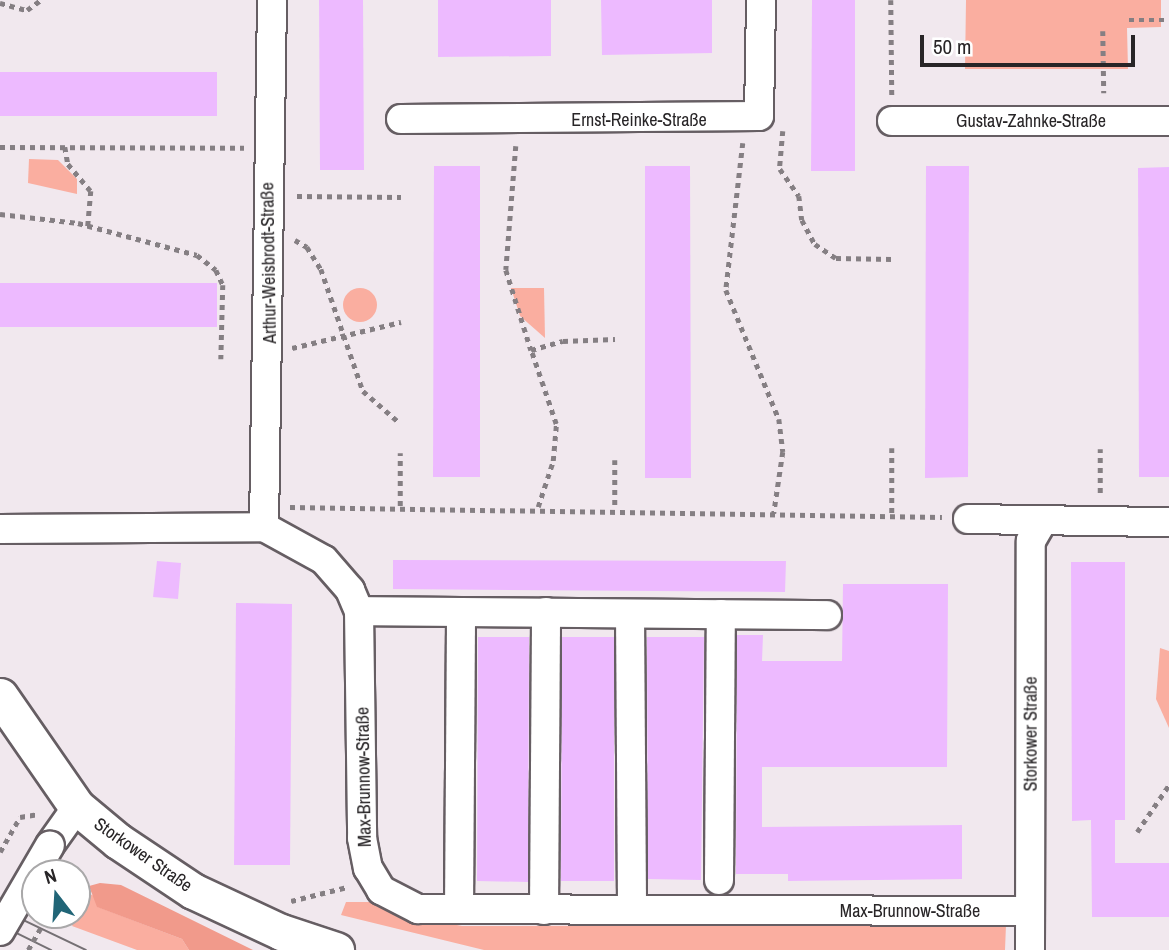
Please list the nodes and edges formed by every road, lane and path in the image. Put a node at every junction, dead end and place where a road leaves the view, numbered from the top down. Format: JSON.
{"nodes":[{"id":1,"x":41,"y":0,"type":"edge"},
{"id":2,"x":272,"y":0,"type":"edge"},
{"id":3,"x":761,"y":0,"type":"edge"},
{"id":4,"x":891,"y":0,"type":"edge"},
{"id":5,"x":0,"y":3,"type":"edge"},
{"id":6,"x":1129,"y":20,"type":"dead end"},
{"id":7,"x":1169,"y":20,"type":"edge"},
{"id":8,"x":1102,"y":31,"type":"dead end"},
{"id":9,"x":753,"y":115,"type":"junction"},
{"id":10,"x":401,"y":119,"type":"dead end"},
{"id":11,"x":517,"y":121,"type":"junction"},
{"id":12,"x":892,"y":121,"type":"joint"},
{"id":13,"x":1105,"y":121,"type":"junction"},
{"id":14,"x":1169,"y":121,"type":"edge"},
{"id":15,"x":0,"y":147,"type":"edge"},
{"id":16,"x":65,"y":147,"type":"junction"},
{"id":17,"x":268,"y":149,"type":"junction"},
{"id":18,"x":268,"y":196,"type":"junction"},
{"id":19,"x":401,"y":197,"type":"dead end"},
{"id":20,"x":0,"y":214,"type":"edge"},
{"id":21,"x":88,"y":226,"type":"junction"},
{"id":22,"x":270,"y":233,"type":"junction"},
{"id":23,"x":892,"y":259,"type":"dead end"},
{"id":24,"x":401,"y":322,"type":"dead end"},
{"id":25,"x":341,"y":333,"type":"junction"},
{"id":26,"x":615,"y":339,"type":"dead end"},
{"id":27,"x":271,"y":347,"type":"junction"},
{"id":28,"x":531,"y":350,"type":"junction"},
{"id":29,"x":221,"y":359,"type":"dead end"},
{"id":30,"x":400,"y":423,"type":"dead end"},
{"id":31,"x":892,"y":447,"type":"dead end"},
{"id":32,"x":1100,"y":449,"type":"dead end"},
{"id":33,"x":400,"y":453,"type":"dead end"},
{"id":34,"x":615,"y":460,"type":"dead end"},
{"id":35,"x":400,"y":506,"type":"junction"},
{"id":36,"x":538,"y":507,"type":"junction"},
{"id":37,"x":615,"y":508,"type":"junction"},
{"id":38,"x":774,"y":513,"type":"junction"},
{"id":39,"x":892,"y":516,"type":"junction"},
{"id":40,"x":968,"y":519,"type":"joint"},
{"id":41,"x":1043,"y":520,"type":"junction"},
{"id":42,"x":1100,"y":520,"type":"junction"},
{"id":43,"x":1169,"y":522,"type":"edge"},
{"id":44,"x":264,"y":527,"type":"junction"},
{"id":45,"x":0,"y":529,"type":"edge"},
{"id":46,"x":359,"y":611,"type":"junction"},
{"id":47,"x":461,"y":612,"type":"junction"},
{"id":48,"x":546,"y":612,"type":"junction"},
{"id":49,"x":630,"y":614,"type":"junction"},
{"id":50,"x":721,"y":614,"type":"junction"},
{"id":51,"x":827,"y":615,"type":"dead end"},
{"id":52,"x":0,"y":696,"type":"edge"},
{"id":53,"x":1169,"y":785,"type":"edge"},
{"id":54,"x":77,"y":807,"type":"junction"},
{"id":55,"x":14,"y":828,"type":"dead end"},
{"id":56,"x":1137,"y":832,"type":"dead end"},
{"id":57,"x":0,"y":852,"type":"edge"},
{"id":58,"x":719,"y":880,"type":"dead end"},
{"id":59,"x":374,"y":881,"type":"junction"},
{"id":60,"x":290,"y":901,"type":"dead end"},
{"id":61,"x":459,"y":909,"type":"junction"},
{"id":62,"x":544,"y":909,"type":"junction"},
{"id":63,"x":632,"y":910,"type":"junction"},
{"id":64,"x":1030,"y":911,"type":"junction"},
{"id":65,"x":40,"y":929,"type":"edge"},
{"id":66,"x":0,"y":931,"type":"edge"},
{"id":67,"x":28,"y":950,"type":"edge"},
{"id":68,"x":336,"y":950,"type":"edge"},
{"id":69,"x":1030,"y":950,"type":"edge"}],
"edges":[{"from":1,"to":5,"type":"path"},
{"from":2,"to":17,"type":"street","name":"Arthur-Weisbrodt-Straße"},
{"from":3,"to":9,"type":"street"},
{"from":4,"to":12,"type":"path"},
{"from":6,"to":7,"type":"path"},
{"from":8,"to":13,"type":"path"},
{"from":9,"to":11,"type":"street","name":"Ernst-Reinke-Straße"},
{"from":9,"to":23,"type":"path"},
{"from":9,"to":38,"type":"path"},
{"from":10,"to":11,"type":"street","name":"Ernst-Reinke-Straße"},
{"from":11,"to":28,"type":"path"},
{"from":12,"to":13,"type":"street","name":"Gustav-Zahnke-Straße"},
{"from":13,"to":14,"type":"street","name":"Gustav-Zahnke-Straße"},
{"from":15,"to":16,"type":"path"},
{"from":16,"to":17,"type":"path"},
{"from":16,"to":21,"type":"path"},
{"from":17,"to":18,"type":"street","name":"Arthur-Weisbrodt-Straße"},
{"from":18,"to":19,"type":"path"},
{"from":18,"to":22,"type":"street","name":"Arthur-Weisbrodt-Straße"},
{"from":20,"to":21,"type":"path"},
{"from":21,"to":29,"type":"path"},
{"from":22,"to":25,"type":"path"},
{"from":22,"to":27,"type":"street","name":"Arthur-Weisbrodt-Straße"},
{"from":24,"to":25,"type":"path"},
{"from":25,"to":27,"type":"path"},
{"from":25,"to":30,"type":"path"},
{"from":26,"to":28,"type":"path"},
{"from":27,"to":44,"type":"street","name":"Arthur-Weisbrodt-Straße"},
{"from":28,"to":36,"type":"path"},
{"from":31,"to":39,"type":"path"},
{"from":32,"to":42,"type":"path"},
{"from":33,"to":35,"type":"path"},
{"from":34,"to":37,"type":"path"},
{"from":35,"to":36,"type":"path"},
{"from":35,"to":44,"type":"path"},
{"from":36,"to":37,"type":"path"},
{"from":37,"to":38,"type":"path"},
{"from":38,"to":39,"type":"path"},
{"from":39,"to":40,"type":"path"},
{"from":40,"to":41,"type":"street"},
{"from":41,"to":42,"type":"street"},
{"from":41,"to":64,"type":"street","name":"Storkower Straße"},
{"from":42,"to":43,"type":"street"},
{"from":44,"to":45,"type":"street","name":"Max-Brunnow-Straße"},
{"from":44,"to":46,"type":"street","name":"Max-Brunnow-Straße"},
{"from":46,"to":47,"type":"street"},
{"from":46,"to":59,"type":"street","name":"Max-Brunnow-Straße"},
{"from":47,"to":48,"type":"street"},
{"from":47,"to":61,"type":"street"},
{"from":48,"to":49,"type":"street"},
{"from":48,"to":62,"type":"street"},
{"from":49,"to":50,"type":"street"},
{"from":49,"to":63,"type":"street"},
{"from":50,"to":51,"type":"street"},
{"from":50,"to":58,"type":"street"},
{"from":52,"to":54,"type":"main road","name":"Storkower Straße"},
{"from":53,"to":56,"type":"path"},
{"from":54,"to":66,"type":"street","bridge":true},
{"from":54,"to":68,"type":"main road","name":"Storkower Straße"},
{"from":55,"to":57,"type":"path"},
{"from":59,"to":60,"type":"path"},
{"from":59,"to":61,"type":"street","name":"Max-Brunnow-Straße"},
{"from":61,"to":62,"type":"street","name":"Max-Brunnow-Straße"},
{"from":62,"to":63,"type":"street","name":"Max-Brunnow-Straße"},
{"from":63,"to":64,"type":"street","name":"Max-Brunnow-Straße"},
{"from":64,"to":69,"type":"street","name":"Storkower Straße"},
{"from":65,"to":67,"type":"path","bridge":true}]}
